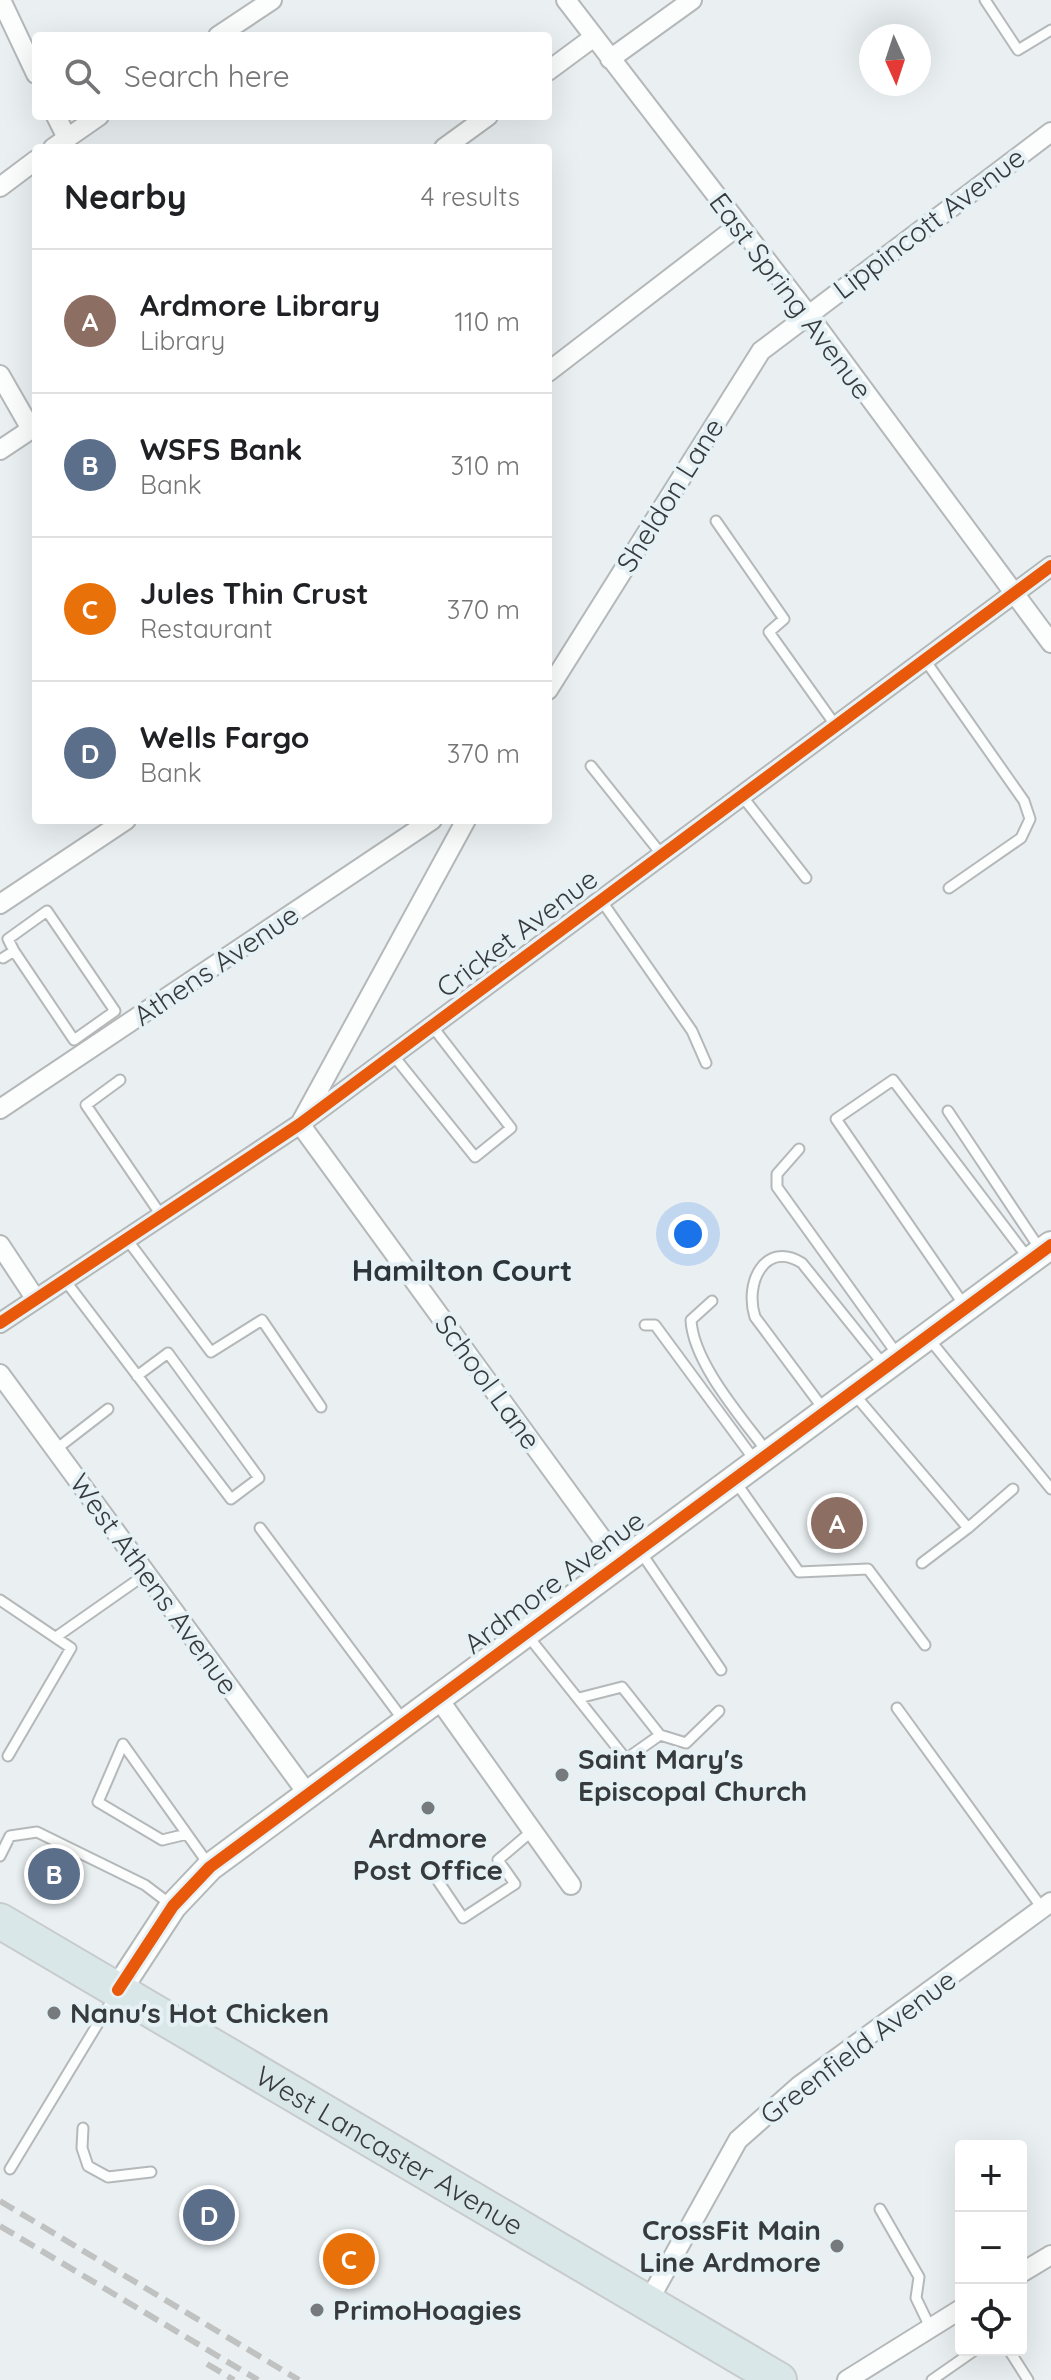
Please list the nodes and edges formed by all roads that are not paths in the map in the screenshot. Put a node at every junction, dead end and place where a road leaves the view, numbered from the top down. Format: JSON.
{"nodes":[{"id":1,"x":1,"y":0,"type":"edge"},
{"id":2,"x":272,"y":0,"type":"edge"},
{"id":3,"x":566,"y":0,"type":"edge"},
{"id":4,"x":692,"y":0,"type":"edge"},
{"id":5,"x":985,"y":0,"type":"edge"},
{"id":6,"x":1051,"y":30,"type":"edge"},
{"id":7,"x":224,"y":32,"type":"edge"},
{"id":8,"x":594,"y":37,"type":"junction"},
{"id":9,"x":610,"y":59,"type":"junction"},
{"id":10,"x":32,"y":66,"type":"edge"},
{"id":11,"x":552,"y":68,"type":"edge"},
{"id":12,"x":57,"y":120,"type":"edge"},
{"id":13,"x":93,"y":120,"type":"edge"},
{"id":14,"x":482,"y":120,"type":"edge"},
{"id":15,"x":1051,"y":132,"type":"edge"},
{"id":16,"x":60,"y":143,"type":"edge"},
{"id":17,"x":450,"y":144,"type":"edge"},
{"id":18,"x":32,"y":163,"type":"edge"},
{"id":19,"x":0,"y":187,"type":"edge"},
{"id":20,"x":738,"y":226,"type":"junction"},
{"id":21,"x":807,"y":313,"type":"junction"},
{"id":22,"x":552,"y":369,"type":"edge"},
{"id":23,"x":0,"y":375,"type":"edge"},
{"id":24,"x":32,"y":425,"type":"edge"},
{"id":25,"x":32,"y":429,"type":"edge"},
{"id":26,"x":0,"y":450,"type":"edge"},
{"id":27,"x":716,"y":521,"type":"dead end"},
{"id":28,"x":1051,"y":566,"type":"edge"},
{"id":29,"x":1013,"y":594,"type":"junction"},
{"id":30,"x":1051,"y":643,"type":"edge"},
{"id":31,"x":925,"y":660,"type":"junction"},
{"id":32,"x":552,"y":684,"type":"edge"},
{"id":33,"x":836,"y":726,"type":"junction"},
{"id":34,"x":591,"y":766,"type":"dead end"},
{"id":35,"x":742,"y":796,"type":"junction"},
{"id":36,"x":120,"y":824,"type":"edge"},
{"id":37,"x":426,"y":824,"type":"edge"},
{"id":38,"x":461,"y":824,"type":"edge"},
{"id":39,"x":662,"y":855,"type":"junction"},
{"id":40,"x":806,"y":878,"type":"dead end"},
{"id":41,"x":949,"y":888,"type":"dead end"},
{"id":42,"x":601,"y":900,"type":"junction"},
{"id":43,"x":0,"y":904,"type":"edge"},
{"id":44,"x":14,"y":951,"type":"junction"},
{"id":45,"x":1,"y":957,"type":"edge"},
{"id":46,"x":432,"y":1026,"type":"junction"},
{"id":47,"x":393,"y":1055,"type":"junction"},
{"id":48,"x":706,"y":1063,"type":"dead end"},
{"id":49,"x":120,"y":1080,"type":"dead end"},
{"id":50,"x":0,"y":1109,"type":"edge"},
{"id":51,"x":948,"y":1111,"type":"dead end"},
{"id":52,"x":300,"y":1124,"type":"junction"},
{"id":53,"x":799,"y":1149,"type":"dead end"},
{"id":54,"x":161,"y":1215,"type":"junction"},
{"id":55,"x":126,"y":1238,"type":"junction"},
{"id":56,"x":0,"y":1245,"type":"edge"},
{"id":57,"x":1041,"y":1252,"type":"edge"},
{"id":58,"x":64,"y":1279,"type":"junction"},
{"id":59,"x":35,"y":1298,"type":"junction"},
{"id":60,"x":712,"y":1301,"type":"dead end"},
{"id":61,"x":966,"y":1307,"type":"junction"},
{"id":62,"x":0,"y":1323,"type":"edge"},
{"id":63,"x":645,"y":1325,"type":"dead end"},
{"id":64,"x":927,"y":1336,"type":"junction"},
{"id":65,"x":892,"y":1362,"type":"junction"},
{"id":66,"x":0,"y":1374,"type":"edge"},
{"id":67,"x":137,"y":1376,"type":"junction"},
{"id":68,"x":851,"y":1392,"type":"junction"},
{"id":69,"x":321,"y":1407,"type":"dead end"},
{"id":70,"x":108,"y":1409,"type":"dead end"},
{"id":71,"x":825,"y":1411,"type":"junction"},
{"id":72,"x":55,"y":1450,"type":"junction"},
{"id":73,"x":762,"y":1457,"type":"junction"},
{"id":74,"x":733,"y":1478,"type":"junction"},
{"id":75,"x":1013,"y":1489,"type":"dead end"},
{"id":76,"x":1051,"y":1489,"type":"edge"},
{"id":77,"x":260,"y":1528,"type":"dead end"},
{"id":78,"x":968,"y":1528,"type":"junction"},
{"id":79,"x":629,"y":1555,"type":"junction"},
{"id":80,"x":922,"y":1563,"type":"dead end"},
{"id":81,"x":146,"y":1574,"type":"junction"},
{"id":82,"x":0,"y":1600,"type":"edge"},
{"id":83,"x":526,"y":1633,"type":"junction"},
{"id":84,"x":56,"y":1637,"type":"junction"},
{"id":85,"x":925,"y":1645,"type":"dead end"},
{"id":86,"x":721,"y":1670,"type":"dead end"},
{"id":87,"x":438,"y":1698,"type":"junction"},
{"id":88,"x":579,"y":1698,"type":"junction"},
{"id":89,"x":897,"y":1708,"type":"dead end"},
{"id":90,"x":719,"y":1711,"type":"dead end"},
{"id":91,"x":405,"y":1722,"type":"junction"},
{"id":92,"x":660,"y":1735,"type":"junction"},
{"id":93,"x":8,"y":1756,"type":"dead end"},
{"id":94,"x":307,"y":1793,"type":"junction"},
{"id":95,"x":532,"y":1831,"type":"junction"},
{"id":96,"x":187,"y":1834,"type":"junction"},
{"id":97,"x":0,"y":1856,"type":"edge"},
{"id":98,"x":210,"y":1867,"type":"junction"},
{"id":99,"x":430,"y":1869,"type":"dead end"},
{"id":100,"x":571,"y":1885,"type":"dead end"},
{"id":101,"x":1046,"y":1905,"type":"edge"},
{"id":102,"x":173,"y":1906,"type":"junction"},
{"id":103,"x":0,"y":1921,"type":"edge"},
{"id":104,"x":118,"y":1990,"type":"junction"},
{"id":105,"x":83,"y":2128,"type":"dead end"},
{"id":106,"x":10,"y":2169,"type":"dead end"},
{"id":107,"x":151,"y":2172,"type":"dead end"},
{"id":108,"x":880,"y":2209,"type":"dead end"},
{"id":109,"x":1051,"y":2255,"type":"edge"},
{"id":110,"x":1027,"y":2269,"type":"edge"},
{"id":111,"x":648,"y":2302,"type":"junction"},
{"id":112,"x":955,"y":2312,"type":"edge"},
{"id":113,"x":930,"y":2327,"type":"junction"},
{"id":114,"x":966,"y":2356,"type":"edge"},
{"id":115,"x":1013,"y":2356,"type":"edge"},
{"id":116,"x":779,"y":2380,"type":"edge"},
{"id":117,"x":847,"y":2380,"type":"edge"},
{"id":118,"x":932,"y":2380,"type":"edge"},
{"id":119,"x":1028,"y":2380,"type":"edge"}],
"edges":[{"from":1,"to":10,"type":"street"},
{"from":2,"to":7,"type":"street"},
{"from":3,"to":8,"type":"street","name":"East Spring Avenue"},
{"from":4,"to":9,"type":"street"},
{"from":5,"to":6,"type":"lane"},
{"from":8,"to":9,"type":"street","name":"East Spring Avenue"},
{"from":8,"to":11,"type":"street"},
{"from":9,"to":20,"type":"street","name":"East Spring Avenue"},
{"from":12,"to":16,"type":"street"},
{"from":13,"to":16,"type":"street"},
{"from":14,"to":17,"type":"street"},
{"from":15,"to":21,"type":"street","name":"Lippincott Avenue"},
{"from":18,"to":19,"type":"street"},
{"from":20,"to":21,"type":"street","name":"East Spring Avenue"},
{"from":20,"to":22,"type":"street"},
{"from":21,"to":29,"type":"street","name":"East Spring Avenue"},
{"from":21,"to":32,"type":"street","name":"Sheldon Lane"},
{"from":23,"to":24,"type":"street"},
{"from":25,"to":26,"type":"street"},
{"from":27,"to":33,"type":"lane"},
{"from":28,"to":29,"type":"street","name":"Cricket Avenue"},
{"from":29,"to":30,"type":"street","name":"East Spring Avenue"},
{"from":29,"to":31,"type":"street","name":"Cricket Avenue"},
{"from":31,"to":33,"type":"street","name":"Cricket Avenue"},
{"from":31,"to":41,"type":"lane"},
{"from":33,"to":35,"type":"street","name":"Cricket Avenue"},
{"from":34,"to":39,"type":"lane"},
{"from":35,"to":39,"type":"street","name":"Cricket Avenue"},
{"from":35,"to":40,"type":"lane"},
{"from":36,"to":43,"type":"street"},
{"from":37,"to":50,"type":"street","name":"Athens Avenue"},
{"from":38,"to":52,"type":"street"},
{"from":39,"to":42,"type":"street","name":"Cricket Avenue"},
{"from":42,"to":46,"type":"street","name":"Cricket Avenue"},
{"from":42,"to":48,"type":"lane"},
{"from":44,"to":44,"type":"lane"},
{"from":44,"to":45,"type":"lane"},
{"from":46,"to":47,"type":"street","name":"Cricket Avenue"},
{"from":46,"to":47,"type":"lane"},
{"from":47,"to":52,"type":"street","name":"Cricket Avenue"},
{"from":49,"to":54,"type":"lane"},
{"from":51,"to":57,"type":"lane"},
{"from":52,"to":54,"type":"street","name":"Cricket Avenue"},
{"from":52,"to":79,"type":"street","name":"School Lane"},
{"from":53,"to":65,"type":"lane"},
{"from":54,"to":55,"type":"street","name":"Cricket Avenue"},
{"from":55,"to":58,"type":"street","name":"Cricket Avenue"},
{"from":55,"to":69,"type":"lane"},
{"from":56,"to":59,"type":"street"},
{"from":57,"to":61,"type":"street","name":"Ardmore Avenue"},
{"from":57,"to":61,"type":"lane"},
{"from":58,"to":59,"type":"street","name":"Cricket Avenue"},
{"from":58,"to":67,"type":"lane"},
{"from":59,"to":62,"type":"street","name":"Cricket Avenue"},
{"from":60,"to":73,"type":"lane"},
{"from":61,"to":64,"type":"street","name":"Ardmore Avenue"},
{"from":63,"to":73,"type":"lane"},
{"from":64,"to":65,"type":"street","name":"Ardmore Avenue"},
{"from":64,"to":76,"type":"lane"},
{"from":65,"to":68,"type":"street","name":"Ardmore Avenue"},
{"from":65,"to":71,"type":"lane"},
{"from":66,"to":72,"type":"street","name":"West Athens Avenue"},
{"from":67,"to":67,"type":"lane"},
{"from":68,"to":71,"type":"street","name":"Ardmore Avenue"},
{"from":68,"to":78,"type":"lane"},
{"from":70,"to":72,"type":"lane"},
{"from":71,"to":73,"type":"street","name":"Ardmore Avenue"},
{"from":72,"to":81,"type":"street","name":"West Athens Avenue"},
{"from":73,"to":74,"type":"street","name":"Ardmore Avenue"},
{"from":74,"to":79,"type":"street","name":"Ardmore Avenue"},
{"from":74,"to":85,"type":"lane"},
{"from":75,"to":78,"type":"lane"},
{"from":77,"to":91,"type":"lane"},
{"from":78,"to":80,"type":"lane"},
{"from":79,"to":83,"type":"street","name":"Ardmore Avenue"},
{"from":79,"to":86,"type":"lane"},
{"from":81,"to":84,"type":"lane"},
{"from":81,"to":94,"type":"street","name":"West Athens Avenue"},
{"from":82,"to":84,"type":"lane"},
{"from":83,"to":87,"type":"street","name":"Ardmore Avenue"},
{"from":83,"to":88,"type":"lane"},
{"from":84,"to":93,"type":"lane"},
{"from":87,"to":91,"type":"street","name":"Ardmore Avenue"},
{"from":87,"to":95,"type":"street"},
{"from":88,"to":92,"type":"lane"},
{"from":88,"to":92,"type":"lane"},
{"from":89,"to":101,"type":"lane"},
{"from":90,"to":92,"type":"lane"},
{"from":91,"to":94,"type":"street","name":"Ardmore Avenue"},
{"from":94,"to":98,"type":"street","name":"Ardmore Avenue"},
{"from":95,"to":99,"type":"lane"},
{"from":95,"to":100,"type":"street"},
{"from":96,"to":96,"type":"lane"},
{"from":96,"to":98,"type":"lane"},
{"from":97,"to":102,"type":"lane"},
{"from":98,"to":102,"type":"street","name":"Ardmore Avenue"},
{"from":101,"to":111,"type":"street","name":"Greenfield Avenue"},
{"from":102,"to":104,"type":"street","name":"Ardmore Avenue"},
{"from":103,"to":104,"type":"highway","name":"West Lancaster Avenue"},
{"from":104,"to":106,"type":"lane"},
{"from":104,"to":111,"type":"highway","name":"West Lancaster Avenue"},
{"from":105,"to":107,"type":"lane"},
{"from":108,"to":113,"type":"lane"},
{"from":109,"to":110,"type":"street"},
{"from":111,"to":116,"type":"highway","name":"West Lancaster Avenue"},
{"from":112,"to":113,"type":"street"},
{"from":113,"to":117,"type":"street"},
{"from":114,"to":118,"type":"lane"},
{"from":115,"to":119,"type":"lane"}]}
